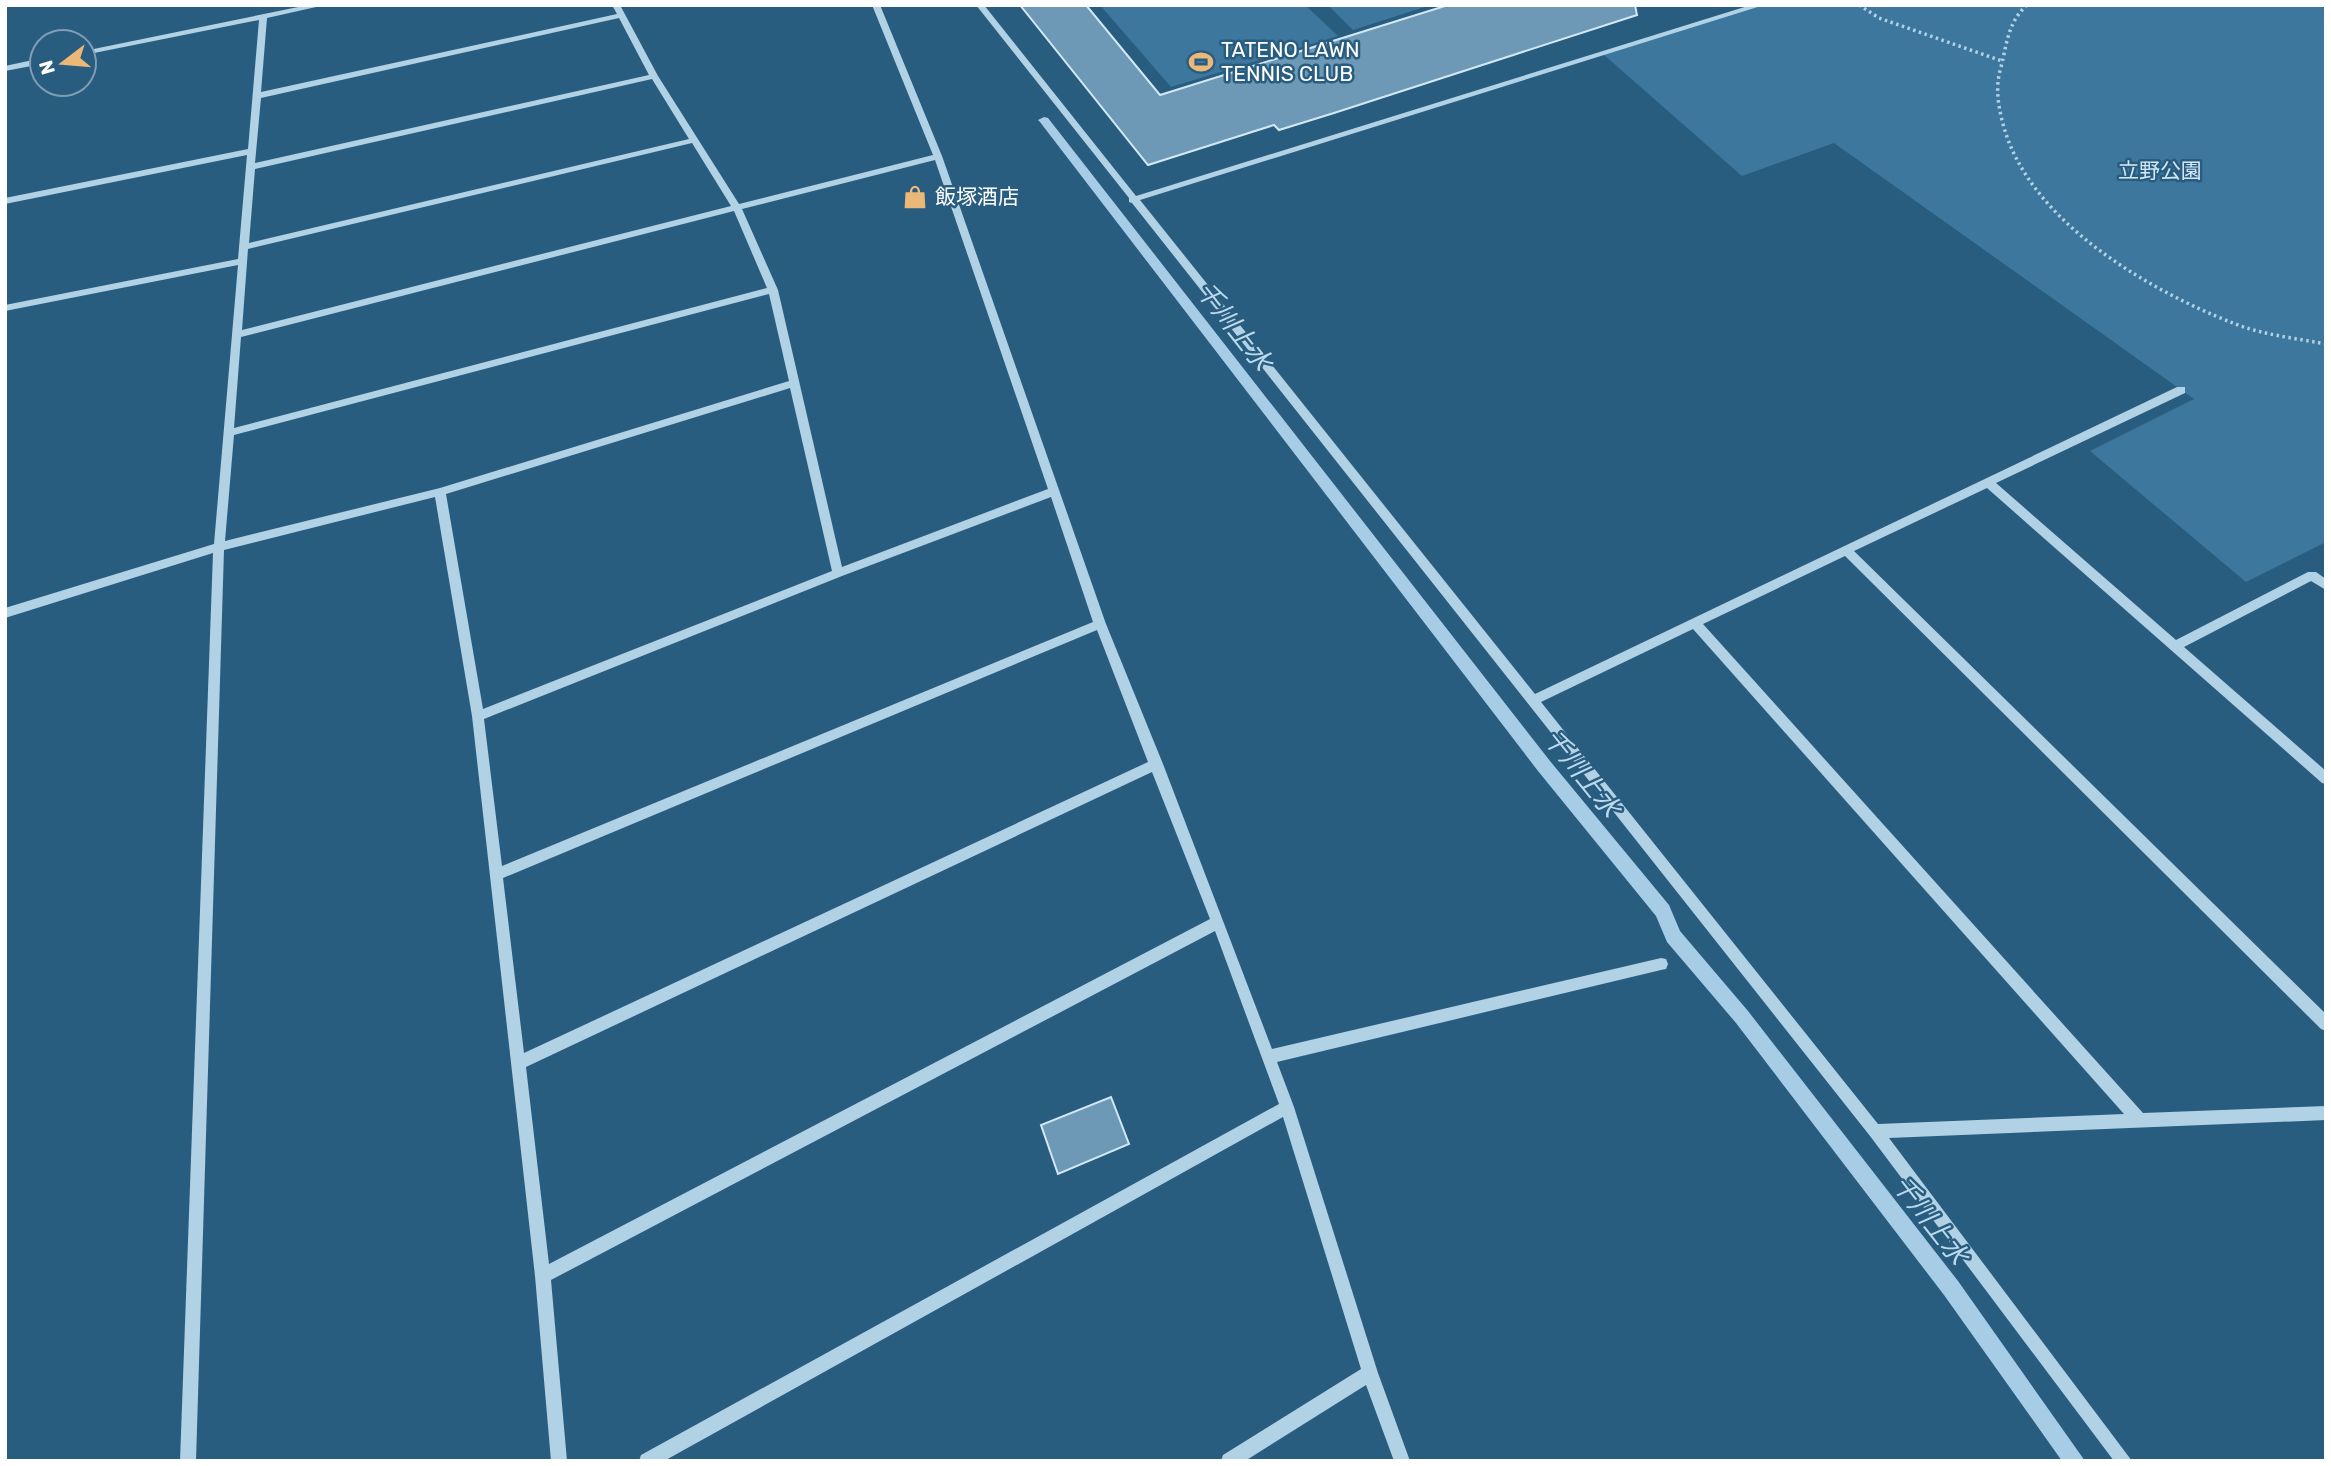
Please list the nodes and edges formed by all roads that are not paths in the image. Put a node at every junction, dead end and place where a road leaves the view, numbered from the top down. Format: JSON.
{"nodes":[{"id":1,"x":321,"y":5,"type":"edge"},
{"id":2,"x":876,"y":5,"type":"edge"},
{"id":3,"x":980,"y":5,"type":"edge"},
{"id":4,"x":1760,"y":5,"type":"edge"},
{"id":5,"x":618,"y":10,"type":"edge"},
{"id":6,"x":263,"y":17,"type":"junction"},
{"id":7,"x":98,"y":50,"type":"edge"},
{"id":8,"x":28,"y":64,"type":"edge"},
{"id":9,"x":5,"y":69,"type":"edge"},
{"id":10,"x":654,"y":76,"type":"junction"},
{"id":11,"x":256,"y":96,"type":"junction"},
{"id":12,"x":694,"y":141,"type":"junction"},
{"id":13,"x":252,"y":151,"type":"junction"},
{"id":14,"x":938,"y":156,"type":"junction"},
{"id":15,"x":251,"y":167,"type":"junction"},
{"id":16,"x":1132,"y":200,"type":"junction"},
{"id":17,"x":5,"y":201,"type":"edge"},
{"id":18,"x":738,"y":210,"type":"junction"},
{"id":19,"x":244,"y":247,"type":"junction"},
{"id":20,"x":243,"y":261,"type":"junction"},
{"id":21,"x":773,"y":290,"type":"junction"},
{"id":22,"x":5,"y":308,"type":"edge"},
{"id":23,"x":237,"y":335,"type":"junction"},
{"id":24,"x":795,"y":383,"type":"junction"},
{"id":25,"x":2181,"y":390,"type":"dead end"},
{"id":26,"x":228,"y":433,"type":"junction"},
{"id":27,"x":1990,"y":484,"type":"junction"},
{"id":28,"x":1055,"y":491,"type":"junction"},
{"id":29,"x":440,"y":492,"type":"junction"},
{"id":30,"x":219,"y":547,"type":"junction"},
{"id":31,"x":1848,"y":552,"type":"junction"},
{"id":32,"x":838,"y":573,"type":"junction"},
{"id":33,"x":2326,"y":586,"type":"edge"},
{"id":34,"x":5,"y":613,"type":"edge"},
{"id":35,"x":1695,"y":623,"type":"junction"},
{"id":36,"x":1100,"y":624,"type":"junction"},
{"id":37,"x":2175,"y":646,"type":"junction"},
{"id":38,"x":1535,"y":699,"type":"junction"},
{"id":39,"x":478,"y":716,"type":"junction"},
{"id":40,"x":1157,"y":764,"type":"junction"},
{"id":41,"x":2326,"y":779,"type":"edge"},
{"id":42,"x":496,"y":875,"type":"junction"},
{"id":43,"x":1218,"y":922,"type":"junction"},
{"id":44,"x":1661,"y":964,"type":"dead end"},
{"id":45,"x":2326,"y":1024,"type":"edge"},
{"id":46,"x":1268,"y":1057,"type":"junction"},
{"id":47,"x":518,"y":1063,"type":"junction"},
{"id":48,"x":1287,"y":1107,"type":"junction"},
{"id":49,"x":2326,"y":1113,"type":"edge"},
{"id":50,"x":2139,"y":1120,"type":"junction"},
{"id":51,"x":1875,"y":1131,"type":"junction"},
{"id":52,"x":543,"y":1276,"type":"junction"},
{"id":53,"x":1370,"y":1373,"type":"junction"},
{"id":54,"x":188,"y":1461,"type":"edge"},
{"id":55,"x":559,"y":1461,"type":"edge"},
{"id":56,"x":647,"y":1461,"type":"edge"},
{"id":57,"x":1229,"y":1461,"type":"edge"},
{"id":58,"x":1402,"y":1461,"type":"edge"},
{"id":59,"x":2124,"y":1461,"type":"edge"}],
"edges":[{"from":1,"to":6,"type":"street"},
{"from":2,"to":14,"type":"street"},
{"from":3,"to":16,"type":"street"},
{"from":4,"to":16,"type":"street"},
{"from":5,"to":10,"type":"street"},
{"from":5,"to":11,"type":"street"},
{"from":6,"to":7,"type":"street"},
{"from":6,"to":11,"type":"street"},
{"from":8,"to":9,"type":"street"},
{"from":10,"to":12,"type":"street"},
{"from":10,"to":15,"type":"street"},
{"from":11,"to":13,"type":"street"},
{"from":12,"to":18,"type":"street"},
{"from":12,"to":19,"type":"street"},
{"from":13,"to":15,"type":"street"},
{"from":13,"to":17,"type":"street"},
{"from":14,"to":18,"type":"street"},
{"from":14,"to":28,"type":"street"},
{"from":15,"to":19,"type":"street"},
{"from":16,"to":38,"type":"street"},
{"from":18,"to":21,"type":"street"},
{"from":18,"to":23,"type":"street"},
{"from":19,"to":20,"type":"street"},
{"from":20,"to":22,"type":"street"},
{"from":20,"to":23,"type":"street"},
{"from":21,"to":24,"type":"street"},
{"from":21,"to":26,"type":"street"},
{"from":23,"to":26,"type":"street"},
{"from":24,"to":29,"type":"street"},
{"from":24,"to":32,"type":"street"},
{"from":25,"to":27,"type":"street"},
{"from":26,"to":30,"type":"street"},
{"from":27,"to":31,"type":"street"},
{"from":27,"to":37,"type":"street"},
{"from":28,"to":32,"type":"street"},
{"from":28,"to":36,"type":"street"},
{"from":29,"to":30,"type":"street"},
{"from":29,"to":39,"type":"street"},
{"from":30,"to":34,"type":"street"},
{"from":30,"to":54,"type":"street"},
{"from":31,"to":35,"type":"street"},
{"from":31,"to":45,"type":"street"},
{"from":32,"to":39,"type":"street"},
{"from":33,"to":37,"type":"street"},
{"from":35,"to":38,"type":"street"},
{"from":35,"to":50,"type":"street"},
{"from":36,"to":40,"type":"street"},
{"from":36,"to":42,"type":"street"},
{"from":37,"to":41,"type":"street"},
{"from":38,"to":51,"type":"street"},
{"from":39,"to":42,"type":"street"},
{"from":40,"to":43,"type":"street"},
{"from":40,"to":47,"type":"street"},
{"from":42,"to":47,"type":"street"},
{"from":43,"to":46,"type":"street"},
{"from":43,"to":52,"type":"street"},
{"from":44,"to":46,"type":"street"},
{"from":46,"to":48,"type":"street"},
{"from":47,"to":52,"type":"street"},
{"from":48,"to":53,"type":"street"},
{"from":48,"to":56,"type":"street"},
{"from":49,"to":50,"type":"street"},
{"from":50,"to":51,"type":"street"},
{"from":51,"to":59,"type":"street"},
{"from":52,"to":55,"type":"street"},
{"from":53,"to":57,"type":"street"},
{"from":53,"to":58,"type":"street"}]}
